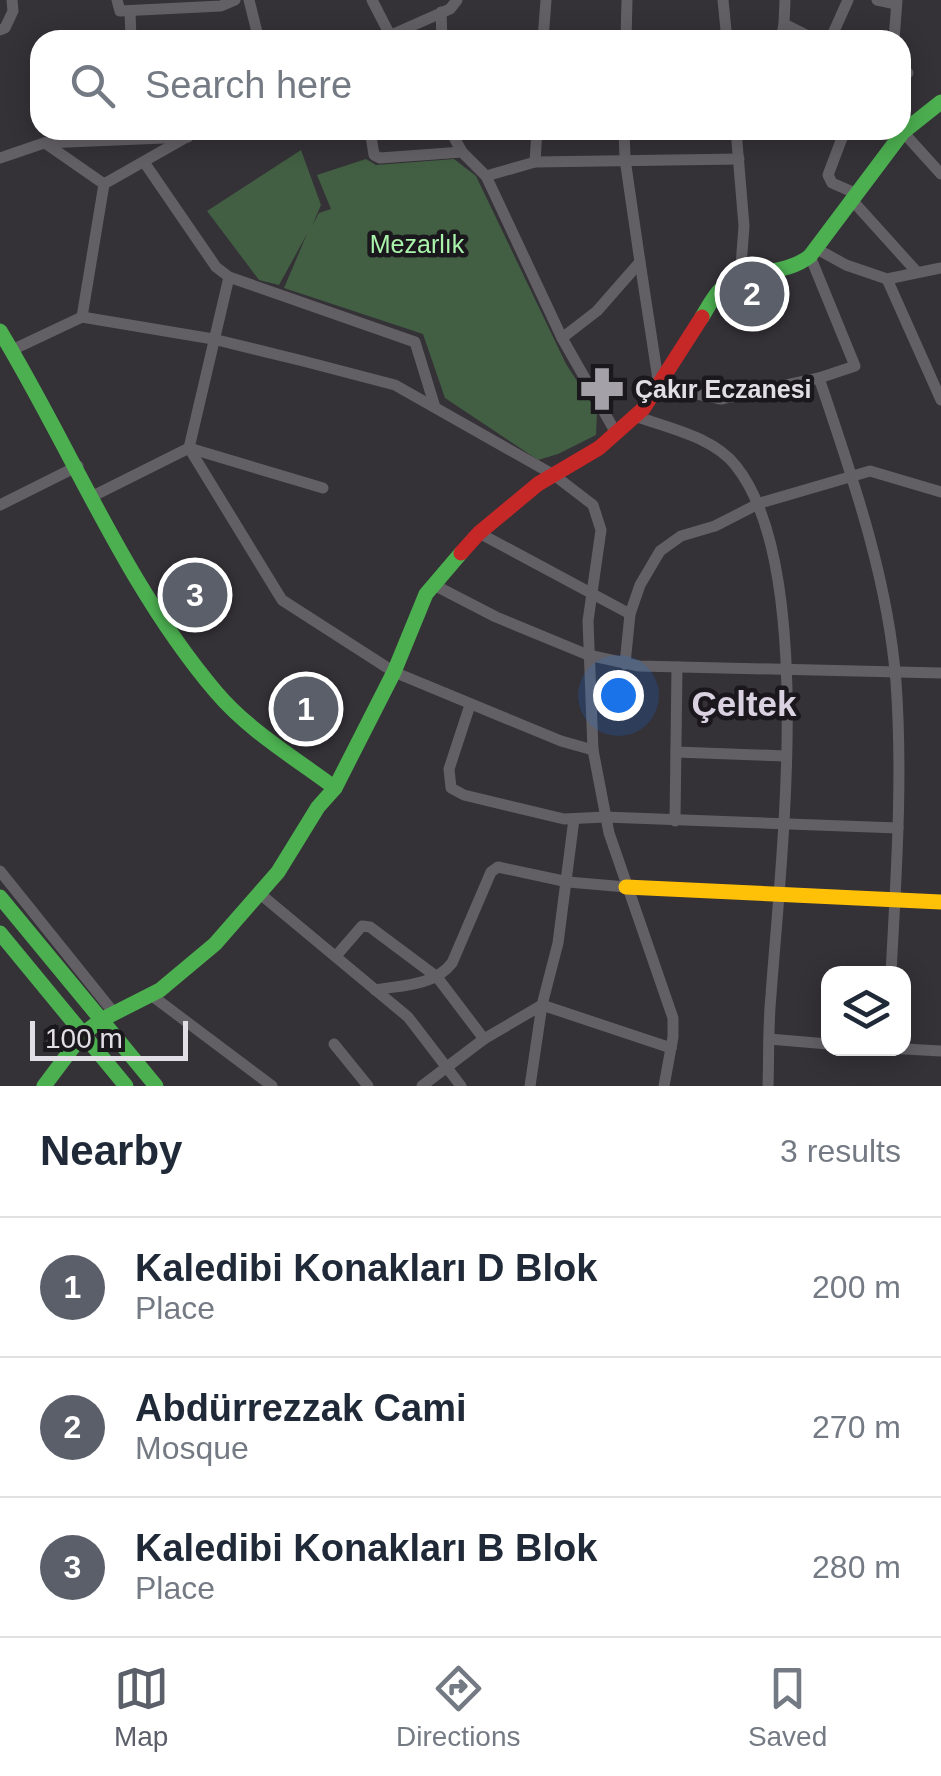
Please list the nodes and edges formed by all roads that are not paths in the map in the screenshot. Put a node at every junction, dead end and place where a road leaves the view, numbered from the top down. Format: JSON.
{"nodes":[{"id":1,"x":12,"y":0,"type":"edge"},
{"id":2,"x":118,"y":0,"type":"edge"},
{"id":3,"x":235,"y":0,"type":"edge"},
{"id":4,"x":249,"y":0,"type":"edge"},
{"id":5,"x":372,"y":0,"type":"edge"},
{"id":6,"x":458,"y":0,"type":"edge"},
{"id":7,"x":546,"y":0,"type":"edge"},
{"id":8,"x":627,"y":0,"type":"edge"},
{"id":9,"x":723,"y":0,"type":"edge"},
{"id":10,"x":785,"y":0,"type":"edge"},
{"id":11,"x":848,"y":0,"type":"edge"},
{"id":12,"x":878,"y":0,"type":"edge"},
{"id":13,"x":897,"y":2,"type":"edge"},
{"id":14,"x":130,"y":11,"type":"junction"},
{"id":15,"x":442,"y":12,"type":"junction"},
{"id":16,"x":784,"y":24,"type":"junction"},
{"id":17,"x":0,"y":30,"type":"edge"},
{"id":18,"x":131,"y":30,"type":"edge"},
{"id":19,"x":256,"y":30,"type":"edge"},
{"id":20,"x":383,"y":30,"type":"edge"},
{"id":21,"x":401,"y":30,"type":"edge"},
{"id":22,"x":442,"y":30,"type":"edge"},
{"id":23,"x":544,"y":30,"type":"edge"},
{"id":24,"x":626,"y":30,"type":"edge"},
{"id":25,"x":725,"y":30,"type":"edge"},
{"id":26,"x":783,"y":30,"type":"edge"},
{"id":27,"x":796,"y":30,"type":"edge"},
{"id":28,"x":834,"y":30,"type":"edge"},
{"id":29,"x":895,"y":30,"type":"edge"},
{"id":30,"x":941,"y":102,"type":"edge"},
{"id":31,"x":911,"y":126,"type":"edge"},
{"id":32,"x":80,"y":140,"type":"edge"},
{"id":33,"x":182,"y":140,"type":"edge"},
{"id":34,"x":372,"y":140,"type":"edge"},
{"id":35,"x":455,"y":140,"type":"edge"},
{"id":36,"x":536,"y":140,"type":"edge"},
{"id":37,"x":624,"y":140,"type":"edge"},
{"id":38,"x":737,"y":140,"type":"edge"},
{"id":39,"x":841,"y":140,"type":"edge"},
{"id":40,"x":897,"y":140,"type":"edge"},
{"id":41,"x":910,"y":140,"type":"edge"},
{"id":42,"x":44,"y":143,"type":"junction"},
{"id":43,"x":462,"y":152,"type":"junction"},
{"id":44,"x":0,"y":158,"type":"edge"},
{"id":45,"x":739,"y":159,"type":"junction"},
{"id":46,"x":625,"y":160,"type":"junction"},
{"id":47,"x":144,"y":162,"type":"junction"},
{"id":48,"x":535,"y":162,"type":"junction"},
{"id":49,"x":941,"y":174,"type":"edge"},
{"id":50,"x":486,"y":176,"type":"junction"},
{"id":51,"x":104,"y":184,"type":"junction"},
{"id":52,"x":853,"y":196,"type":"junction"},
{"id":53,"x":814,"y":252,"type":"junction"},
{"id":54,"x":640,"y":262,"type":"junction"},
{"id":55,"x":941,"y":268,"type":"edge"},
{"id":56,"x":916,"y":271,"type":"junction"},
{"id":57,"x":229,"y":277,"type":"junction"},
{"id":58,"x":740,"y":279,"type":"junction"},
{"id":59,"x":887,"y":279,"type":"junction"},
{"id":60,"x":82,"y":317,"type":"junction"},
{"id":61,"x":0,"y":331,"type":"edge"},
{"id":62,"x":562,"y":338,"type":"junction"},
{"id":63,"x":212,"y":339,"type":"junction"},
{"id":64,"x":12,"y":350,"type":"junction"},
{"id":65,"x":819,"y":378,"type":"junction"},
{"id":66,"x":659,"y":386,"type":"junction"},
{"id":67,"x":941,"y":400,"type":"edge"},
{"id":68,"x":436,"y":407,"type":"junction"},
{"id":69,"x":635,"y":416,"type":"junction"},
{"id":70,"x":616,"y":433,"type":"junction"},
{"id":71,"x":189,"y":448,"type":"junction"},
{"id":72,"x":78,"y":466,"type":"junction"},
{"id":73,"x":851,"y":474,"type":"junction"},
{"id":74,"x":554,"y":475,"type":"junction"},
{"id":75,"x":323,"y":488,"type":"dead end"},
{"id":76,"x":941,"y":492,"type":"edge"},
{"id":77,"x":93,"y":496,"type":"junction"},
{"id":78,"x":760,"y":503,"type":"junction"},
{"id":79,"x":0,"y":505,"type":"edge"},
{"id":80,"x":479,"y":533,"type":"junction"},
{"id":81,"x":434,"y":585,"type":"junction"},
{"id":82,"x":590,"y":592,"type":"junction"},
{"id":83,"x":630,"y":614,"type":"junction"},
{"id":84,"x":588,"y":655,"type":"junction"},
{"id":85,"x":626,"y":664,"type":"junction"},
{"id":86,"x":677,"y":667,"type":"junction"},
{"id":87,"x":785,"y":671,"type":"junction"},
{"id":88,"x":394,"y":672,"type":"junction"},
{"id":89,"x":895,"y":672,"type":"junction"},
{"id":90,"x":941,"y":673,"type":"edge"},
{"id":91,"x":470,"y":705,"type":"junction"},
{"id":92,"x":592,"y":750,"type":"junction"},
{"id":93,"x":676,"y":752,"type":"junction"},
{"id":94,"x":786,"y":756,"type":"junction"},
{"id":95,"x":335,"y":788,"type":"junction"},
{"id":96,"x":605,"y":817,"type":"junction"},
{"id":97,"x":574,"y":818,"type":"junction"},
{"id":98,"x":675,"y":822,"type":"junction"},
{"id":99,"x":785,"y":824,"type":"junction"},
{"id":100,"x":898,"y":828,"type":"junction"},
{"id":101,"x":0,"y":871,"type":"edge"},
{"id":102,"x":568,"y":882,"type":"junction"},
{"id":103,"x":626,"y":887,"type":"junction"},
{"id":104,"x":259,"y":893,"type":"junction"},
{"id":105,"x":779,"y":895,"type":"junction"},
{"id":106,"x":0,"y":897,"type":"edge"},
{"id":107,"x":895,"y":900,"type":"junction"},
{"id":108,"x":941,"y":902,"type":"edge"},
{"id":109,"x":0,"y":933,"type":"edge"},
{"id":110,"x":336,"y":956,"type":"junction"},
{"id":111,"x":891,"y":966,"type":"edge"},
{"id":112,"x":437,"y":977,"type":"junction"},
{"id":113,"x":375,"y":990,"type":"junction"},
{"id":114,"x":151,"y":995,"type":"junction"},
{"id":115,"x":542,"y":1005,"type":"junction"},
{"id":116,"x":108,"y":1016,"type":"junction"},
{"id":117,"x":83,"y":1034,"type":"junction"},
{"id":118,"x":484,"y":1039,"type":"junction"},
{"id":119,"x":769,"y":1039,"type":"junction"},
{"id":120,"x":821,"y":1043,"type":"edge"},
{"id":121,"x":334,"y":1044,"type":"dead end"},
{"id":122,"x":671,"y":1048,"type":"junction"},
{"id":123,"x":911,"y":1050,"type":"edge"},
{"id":124,"x":941,"y":1051,"type":"edge"},
{"id":125,"x":447,"y":1068,"type":"junction"},
{"id":126,"x":44,"y":1086,"type":"edge"},
{"id":127,"x":126,"y":1086,"type":"edge"},
{"id":128,"x":156,"y":1086,"type":"edge"},
{"id":129,"x":272,"y":1086,"type":"edge"},
{"id":130,"x":368,"y":1086,"type":"edge"},
{"id":131,"x":422,"y":1086,"type":"edge"},
{"id":132,"x":461,"y":1086,"type":"edge"},
{"id":133,"x":530,"y":1086,"type":"edge"},
{"id":134,"x":664,"y":1086,"type":"edge"},
{"id":135,"x":768,"y":1086,"type":"edge"}],
"edges":[{"from":1,"to":17,"type":"street"},
{"from":2,"to":14,"type":"street"},
{"from":3,"to":14,"type":"street"},
{"from":4,"to":19,"type":"street"},
{"from":5,"to":20,"type":"street"},
{"from":6,"to":15,"type":"street"},
{"from":7,"to":23,"type":"street"},
{"from":8,"to":24,"type":"street"},
{"from":9,"to":25,"type":"street"},
{"from":10,"to":16,"type":"street"},
{"from":11,"to":28,"type":"street"},
{"from":12,"to":13,"type":"street"},
{"from":13,"to":29,"type":"street"},
{"from":14,"to":18,"type":"street"},
{"from":15,"to":21,"type":"street"},
{"from":15,"to":22,"type":"street"},
{"from":16,"to":26,"type":"street"},
{"from":16,"to":27,"type":"street"},
{"from":30,"to":31,"type":"main road"},
{"from":32,"to":42,"type":"street"},
{"from":33,"to":47,"type":"street"},
{"from":34,"to":43,"type":"street"},
{"from":35,"to":43,"type":"street"},
{"from":36,"to":48,"type":"street"},
{"from":37,"to":46,"type":"street"},
{"from":38,"to":45,"type":"street"},
{"from":39,"to":52,"type":"street"},
{"from":40,"to":52,"type":"main road"},
{"from":41,"to":49,"type":"street"},
{"from":42,"to":44,"type":"street"},
{"from":42,"to":51,"type":"street"},
{"from":43,"to":50,"type":"street"},
{"from":45,"to":46,"type":"street"},
{"from":45,"to":58,"type":"street"},
{"from":46,"to":48,"type":"street"},
{"from":46,"to":54,"type":"street"},
{"from":47,"to":51,"type":"street"},
{"from":47,"to":57,"type":"street"},
{"from":48,"to":50,"type":"street"},
{"from":50,"to":62,"type":"street"},
{"from":51,"to":60,"type":"street"},
{"from":52,"to":53,"type":"main road"},
{"from":52,"to":56,"type":"street"},
{"from":53,"to":58,"type":"main road"},
{"from":53,"to":59,"type":"street"},
{"from":53,"to":65,"type":"street"},
{"from":54,"to":62,"type":"street"},
{"from":54,"to":66,"type":"street"},
{"from":55,"to":56,"type":"street"},
{"from":56,"to":59,"type":"street"},
{"from":57,"to":63,"type":"street"},
{"from":57,"to":68,"type":"street"},
{"from":58,"to":66,"type":"main road"},
{"from":59,"to":67,"type":"street"},
{"from":60,"to":63,"type":"street"},
{"from":60,"to":64,"type":"street"},
{"from":61,"to":64,"type":"main road"},
{"from":62,"to":70,"type":"street"},
{"from":63,"to":68,"type":"street"},
{"from":63,"to":71,"type":"street"},
{"from":64,"to":72,"type":"main road"},
{"from":65,"to":66,"type":"street"},
{"from":65,"to":73,"type":"street"},
{"from":66,"to":69,"type":"main road"},
{"from":68,"to":74,"type":"street"},
{"from":69,"to":70,"type":"main road"},
{"from":69,"to":78,"type":"street"},
{"from":70,"to":74,"type":"main road"},
{"from":71,"to":75,"type":"street"},
{"from":71,"to":77,"type":"street"},
{"from":71,"to":88,"type":"street"},
{"from":72,"to":77,"type":"main road"},
{"from":72,"to":79,"type":"street"},
{"from":73,"to":76,"type":"street"},
{"from":73,"to":78,"type":"street"},
{"from":73,"to":89,"type":"street"},
{"from":74,"to":80,"type":"main road"},
{"from":74,"to":82,"type":"street"},
{"from":77,"to":95,"type":"main road"},
{"from":78,"to":83,"type":"street"},
{"from":78,"to":87,"type":"street"},
{"from":80,"to":81,"type":"main road"},
{"from":80,"to":82,"type":"street"},
{"from":81,"to":84,"type":"street"},
{"from":81,"to":88,"type":"main road"},
{"from":82,"to":83,"type":"street"},
{"from":82,"to":84,"type":"street"},
{"from":83,"to":85,"type":"street"},
{"from":84,"to":85,"type":"street"},
{"from":84,"to":92,"type":"street"},
{"from":85,"to":86,"type":"street"},
{"from":86,"to":87,"type":"street"},
{"from":86,"to":93,"type":"street"},
{"from":87,"to":89,"type":"street"},
{"from":87,"to":94,"type":"street"},
{"from":88,"to":91,"type":"street"},
{"from":88,"to":95,"type":"main road"},
{"from":89,"to":90,"type":"street"},
{"from":89,"to":100,"type":"street"},
{"from":91,"to":92,"type":"street"},
{"from":91,"to":97,"type":"street"},
{"from":92,"to":96,"type":"street"},
{"from":93,"to":94,"type":"street"},
{"from":93,"to":98,"type":"street"},
{"from":94,"to":99,"type":"street"},
{"from":95,"to":104,"type":"main road"},
{"from":96,"to":97,"type":"street"},
{"from":96,"to":98,"type":"street"},
{"from":96,"to":103,"type":"street"},
{"from":97,"to":102,"type":"street"},
{"from":98,"to":99,"type":"street"},
{"from":99,"to":100,"type":"street"},
{"from":99,"to":105,"type":"street"},
{"from":100,"to":107,"type":"street"},
{"from":101,"to":116,"type":"street"},
{"from":102,"to":103,"type":"street"},
{"from":102,"to":112,"type":"street"},
{"from":102,"to":115,"type":"street"},
{"from":103,"to":105,"type":"main road"},
{"from":103,"to":122,"type":"street"},
{"from":104,"to":110,"type":"street"},
{"from":104,"to":114,"type":"main road"},
{"from":105,"to":107,"type":"main road"},
{"from":105,"to":119,"type":"street"},
{"from":106,"to":116,"type":"main road"},
{"from":107,"to":108,"type":"main road"},
{"from":107,"to":111,"type":"street"},
{"from":109,"to":117,"type":"main road"},
{"from":110,"to":112,"type":"street"},
{"from":110,"to":113,"type":"street"},
{"from":112,"to":113,"type":"street"},
{"from":112,"to":118,"type":"street"},
{"from":113,"to":125,"type":"street"},
{"from":114,"to":116,"type":"main road"},
{"from":114,"to":129,"type":"street"},
{"from":115,"to":118,"type":"street"},
{"from":115,"to":122,"type":"street"},
{"from":115,"to":133,"type":"street"},
{"from":116,"to":117,"type":"main road"},
{"from":116,"to":128,"type":"main road"},
{"from":117,"to":126,"type":"main road"},
{"from":117,"to":127,"type":"main road"},
{"from":118,"to":125,"type":"street"},
{"from":119,"to":120,"type":"street"},
{"from":119,"to":135,"type":"street"},
{"from":121,"to":130,"type":"street"},
{"from":122,"to":134,"type":"street"},
{"from":123,"to":124,"type":"street"},
{"from":125,"to":131,"type":"street"},
{"from":125,"to":132,"type":"street"}]}
